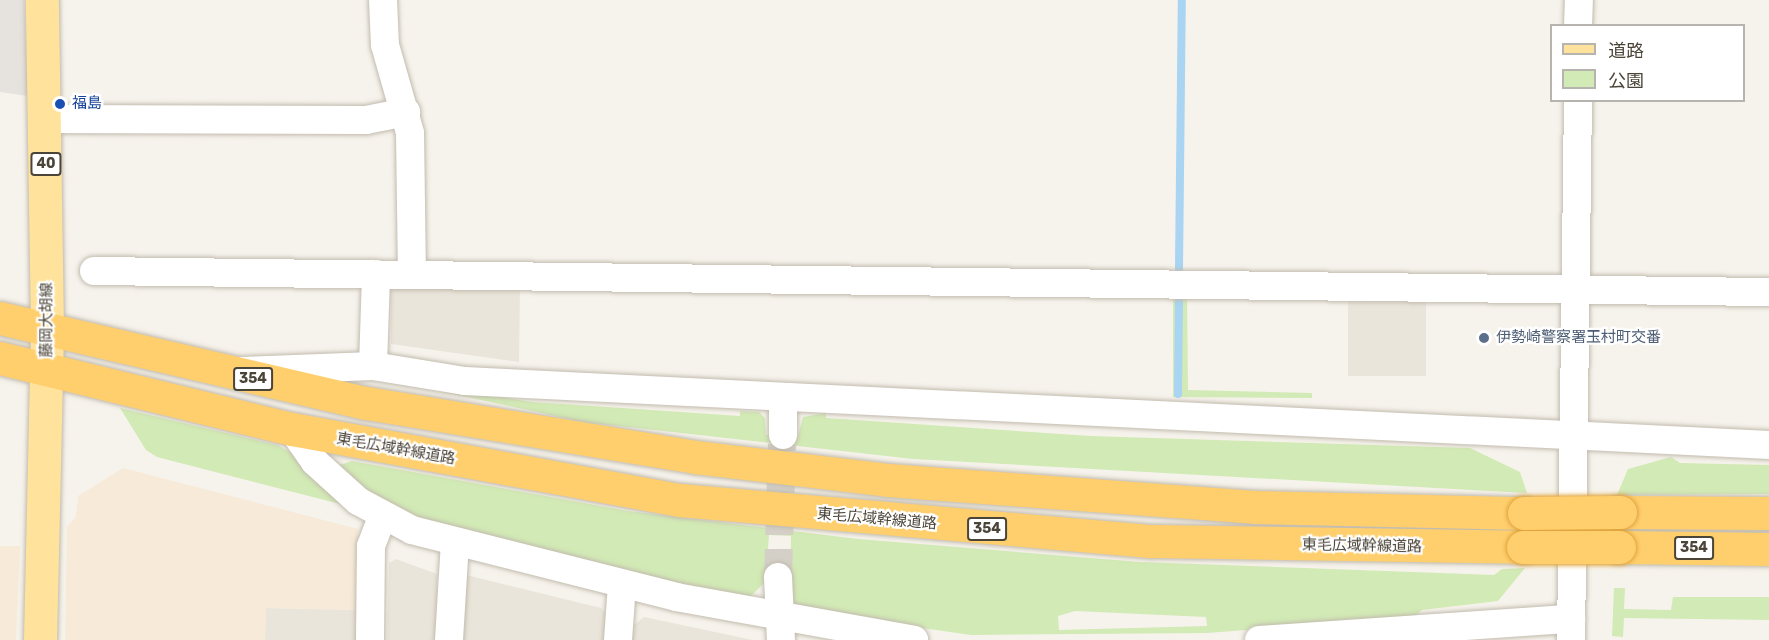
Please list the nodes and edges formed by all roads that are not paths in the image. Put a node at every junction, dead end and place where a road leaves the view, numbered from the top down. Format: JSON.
{"nodes":[{"id":1,"x":42,"y":0,"type":"edge"},
{"id":2,"x":383,"y":0,"type":"edge"},
{"id":3,"x":1579,"y":0,"type":"edge"},
{"id":4,"x":1578,"y":24,"type":"edge"},
{"id":5,"x":1578,"y":102,"type":"edge"},
{"id":6,"x":406,"y":112,"type":"junction"},
{"id":7,"x":45,"y":119,"type":"junction"},
{"id":8,"x":94,"y":271,"type":"dead end"},
{"id":9,"x":376,"y":274,"type":"junction"},
{"id":10,"x":412,"y":275,"type":"junction"},
{"id":11,"x":1575,"y":291,"type":"junction"},
{"id":12,"x":1769,"y":292,"type":"edge"},
{"id":13,"x":0,"y":318,"type":"edge"},
{"id":14,"x":47,"y":328,"type":"junction"},
{"id":15,"x":0,"y":358,"type":"edge"},
{"id":16,"x":373,"y":366,"type":"junction"},
{"id":17,"x":46,"y":370,"type":"junction"},
{"id":18,"x":231,"y":374,"type":"junction"},
{"id":19,"x":783,"y":398,"type":"junction"},
{"id":20,"x":292,"y":429,"type":"junction"},
{"id":21,"x":783,"y":435,"type":"tunnel mouth"},
{"id":22,"x":1573,"y":437,"type":"junction"},
{"id":23,"x":1769,"y":445,"type":"edge"},
{"id":24,"x":1769,"y":513,"type":"edge"},
{"id":25,"x":382,"y":518,"type":"junction"},
{"id":26,"x":455,"y":542,"type":"junction"},
{"id":27,"x":1769,"y":549,"type":"edge"},
{"id":28,"x":778,"y":577,"type":"tunnel mouth"},
{"id":29,"x":622,"y":584,"type":"junction"},
{"id":30,"x":781,"y":628,"type":"edge"},
{"id":31,"x":1571,"y":629,"type":"edge"},
{"id":32,"x":40,"y":640,"type":"edge"},
{"id":33,"x":370,"y":640,"type":"edge"},
{"id":34,"x":449,"y":640,"type":"edge"},
{"id":35,"x":618,"y":640,"type":"edge"},
{"id":36,"x":908,"y":640,"type":"edge"},
{"id":37,"x":1259,"y":640,"type":"edge"}],
"edges":[{"from":1,"to":7,"type":"main road","name":"藤岡大胡線","number":"40"},
{"from":2,"to":6,"type":"street"},
{"from":3,"to":4,"type":"street"},
{"from":5,"to":11,"type":"street"},
{"from":6,"to":7,"type":"street"},
{"from":6,"to":10,"type":"street"},
{"from":7,"to":14,"type":"main road","name":"藤岡大胡線","number":"40"},
{"from":8,"to":9,"type":"street"},
{"from":9,"to":10,"type":"street"},
{"from":9,"to":16,"type":"street"},
{"from":10,"to":11,"type":"street"},
{"from":11,"to":12,"type":"street"},
{"from":11,"to":22,"type":"street"},
{"from":13,"to":14,"type":"highway","number":"354"},
{"from":14,"to":17,"type":"main road","name":"藤岡大胡線","number":"40"},
{"from":14,"to":18,"type":"highway","number":"354"},
{"from":15,"to":17,"type":"highway","name":"東毛広域幹線道路","number":"354"},
{"from":16,"to":18,"type":"street"},
{"from":16,"to":19,"type":"street"},
{"from":17,"to":20,"type":"highway","name":"東毛広域幹線道路","number":"354"},
{"from":17,"to":32,"type":"main road","name":"藤岡大胡線","number":"40"},
{"from":18,"to":24,"type":"highway","number":"354","bridge":true},
{"from":19,"to":21,"type":"street"},
{"from":19,"to":22,"type":"street"},
{"from":20,"to":25,"type":"street"},
{"from":20,"to":27,"type":"highway","name":"東毛広域幹線道路","number":"354","bridge":true},
{"from":22,"to":23,"type":"street"},
{"from":22,"to":31,"type":"street"},
{"from":25,"to":26,"type":"street"},
{"from":25,"to":33,"type":"street"},
{"from":26,"to":29,"type":"street"},
{"from":26,"to":34,"type":"street"},
{"from":28,"to":30,"type":"street"},
{"from":29,"to":30,"type":"street"},
{"from":29,"to":35,"type":"street"},
{"from":30,"to":36,"type":"street"},
{"from":31,"to":37,"type":"street"}]}
